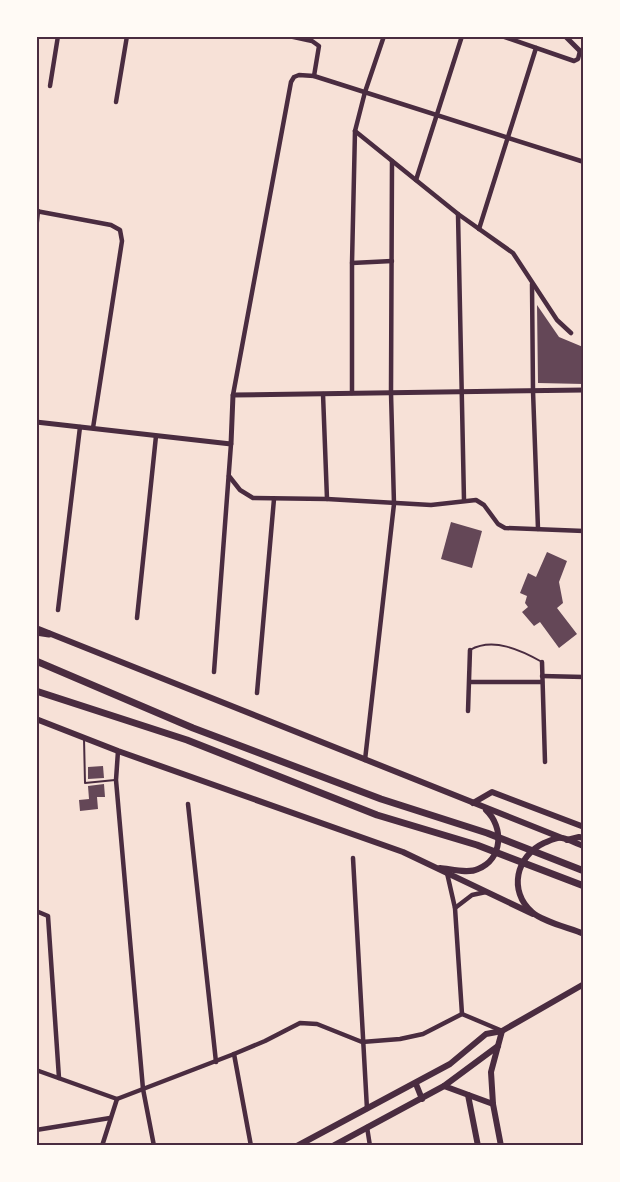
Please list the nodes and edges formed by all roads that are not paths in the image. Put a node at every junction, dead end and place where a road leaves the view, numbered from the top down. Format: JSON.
{"nodes":[{"id":1,"x":58,"y":36,"type":"edge"},
{"id":2,"x":127,"y":36,"type":"edge"},
{"id":3,"x":289,"y":36,"type":"edge"},
{"id":4,"x":384,"y":36,"type":"edge"},
{"id":5,"x":462,"y":36,"type":"edge"},
{"id":6,"x":502,"y":36,"type":"edge"},
{"id":7,"x":565,"y":36,"type":"edge"},
{"id":8,"x":536,"y":48,"type":"junction"},
{"id":9,"x":582,"y":53,"type":"edge"},
{"id":10,"x":314,"y":76,"type":"junction"},
{"id":11,"x":50,"y":86,"type":"dead end"},
{"id":12,"x":365,"y":92,"type":"junction"},
{"id":13,"x":116,"y":102,"type":"dead end"},
{"id":14,"x":437,"y":115,"type":"junction"},
{"id":15,"x":355,"y":131,"type":"junction"},
{"id":16,"x":508,"y":138,"type":"junction"},
{"id":17,"x":392,"y":161,"type":"junction"},
{"id":18,"x":584,"y":162,"type":"edge"},
{"id":19,"x":416,"y":180,"type":"junction"},
{"id":20,"x":37,"y":211,"type":"edge"},
{"id":21,"x":458,"y":214,"type":"junction"},
{"id":22,"x":479,"y":229,"type":"junction"},
{"id":23,"x":36,"y":230,"type":"edge"},
{"id":24,"x":392,"y":261,"type":"junction"},
{"id":25,"x":352,"y":263,"type":"junction"},
{"id":26,"x":532,"y":284,"type":"junction"},
{"id":27,"x":571,"y":333,"type":"dead end"},
{"id":28,"x":533,"y":390,"type":"junction"},
{"id":29,"x":584,"y":390,"type":"edge"},
{"id":30,"x":461,"y":392,"type":"junction"},
{"id":31,"x":352,"y":393,"type":"junction"},
{"id":32,"x":392,"y":393,"type":"junction"},
{"id":33,"x":323,"y":394,"type":"junction"},
{"id":34,"x":233,"y":395,"type":"junction"},
{"id":35,"x":36,"y":422,"type":"edge"},
{"id":36,"x":80,"y":427,"type":"junction"},
{"id":37,"x":93,"y":428,"type":"junction"},
{"id":38,"x":156,"y":436,"type":"junction"},
{"id":39,"x":231,"y":444,"type":"junction"},
{"id":40,"x":228,"y":476,"type":"junction"},
{"id":41,"x":274,"y":499,"type":"junction"},
{"id":42,"x":327,"y":499,"type":"junction"},
{"id":43,"x":464,"y":500,"type":"junction"},
{"id":44,"x":393,"y":504,"type":"junction"},
{"id":45,"x":538,"y":529,"type":"junction"},
{"id":46,"x":584,"y":531,"type":"edge"},
{"id":47,"x":58,"y":610,"type":"dead end"},
{"id":48,"x":137,"y":618,"type":"dead end"},
{"id":49,"x":36,"y":630,"type":"edge"},
{"id":50,"x":49,"y":634,"type":"joint"},
{"id":51,"x":470,"y":650,"type":"joint"},
{"id":52,"x":36,"y":661,"type":"edge"},
{"id":53,"x":542,"y":662,"type":"joint"},
{"id":54,"x":214,"y":672,"type":"dead end"},
{"id":55,"x":542,"y":676,"type":"junction"},
{"id":56,"x":584,"y":677,"type":"edge"},
{"id":57,"x":470,"y":682,"type":"junction"},
{"id":58,"x":542,"y":682,"type":"junction"},
{"id":59,"x":36,"y":691,"type":"edge"},
{"id":60,"x":257,"y":693,"type":"dead end"},
{"id":61,"x":468,"y":711,"type":"dead end"},
{"id":62,"x":36,"y":719,"type":"edge"},
{"id":63,"x":84,"y":738,"type":"junction"},
{"id":64,"x":118,"y":751,"type":"junction"},
{"id":65,"x":365,"y":760,"type":"junction"},
{"id":66,"x":545,"y":762,"type":"dead end"},
{"id":67,"x":116,"y":780,"type":"junction"},
{"id":68,"x":472,"y":803,"type":"junction"},
{"id":69,"x":188,"y":804,"type":"dead end"},
{"id":70,"x":584,"y":826,"type":"edge"},
{"id":71,"x":584,"y":838,"type":"edge"},
{"id":72,"x":565,"y":839,"type":"junction"},
{"id":73,"x":584,"y":846,"type":"edge"},
{"id":74,"x":353,"y":858,"type":"dead end"},
{"id":75,"x":437,"y":868,"type":"junction"},
{"id":76,"x":584,"y":870,"type":"edge"},
{"id":77,"x":447,"y":873,"type":"junction"},
{"id":78,"x":584,"y":886,"type":"edge"},
{"id":79,"x":488,"y":892,"type":"junction"},
{"id":80,"x":455,"y":908,"type":"junction"},
{"id":81,"x":36,"y":911,"type":"edge"},
{"id":82,"x":533,"y":914,"type":"junction"},
{"id":83,"x":584,"y":934,"type":"edge"},
{"id":84,"x":584,"y":984,"type":"edge"},
{"id":85,"x":462,"y":1014,"type":"junction"},
{"id":86,"x":502,"y":1031,"type":"junction"},
{"id":87,"x":362,"y":1042,"type":"junction"},
{"id":88,"x":498,"y":1046,"type":"junction"},
{"id":89,"x":234,"y":1054,"type":"junction"},
{"id":90,"x":216,"y":1062,"type":"junction"},
{"id":91,"x":36,"y":1070,"type":"edge"},
{"id":92,"x":59,"y":1078,"type":"junction"},
{"id":93,"x":416,"y":1084,"type":"junction"},
{"id":94,"x":444,"y":1086,"type":"junction"},
{"id":95,"x":143,"y":1089,"type":"junction"},
{"id":96,"x":468,"y":1095,"type":"junction"},
{"id":97,"x":117,"y":1099,"type":"junction"},
{"id":98,"x":423,"y":1099,"type":"junction"},
{"id":99,"x":493,"y":1104,"type":"junction"},
{"id":100,"x":367,"y":1109,"type":"junction"},
{"id":101,"x":110,"y":1118,"type":"junction"},
{"id":102,"x":367,"y":1127,"type":"junction"},
{"id":103,"x":36,"y":1130,"type":"edge"},
{"id":104,"x":102,"y":1146,"type":"edge"},
{"id":105,"x":154,"y":1146,"type":"edge"},
{"id":106,"x":251,"y":1146,"type":"edge"},
{"id":107,"x":297,"y":1146,"type":"edge"},
{"id":108,"x":333,"y":1146,"type":"edge"},
{"id":109,"x":370,"y":1146,"type":"edge"},
{"id":110,"x":478,"y":1146,"type":"edge"},
{"id":111,"x":501,"y":1146,"type":"edge"}],
"edges":[{"from":1,"to":11,"type":"street"},
{"from":2,"to":13,"type":"street"},
{"from":3,"to":10,"type":"street"},
{"from":4,"to":12,"type":"street"},
{"from":5,"to":14,"type":"street"},
{"from":6,"to":8,"type":"street"},
{"from":7,"to":9,"type":"street"},
{"from":8,"to":9,"type":"street"},
{"from":8,"to":16,"type":"street"},
{"from":10,"to":12,"type":"street"},
{"from":10,"to":34,"type":"street"},
{"from":12,"to":14,"type":"street"},
{"from":12,"to":15,"type":"street"},
{"from":14,"to":16,"type":"street"},
{"from":14,"to":19,"type":"street"},
{"from":15,"to":17,"type":"street"},
{"from":15,"to":25,"type":"street"},
{"from":16,"to":18,"type":"street"},
{"from":16,"to":22,"type":"street"},
{"from":17,"to":19,"type":"street"},
{"from":17,"to":24,"type":"street"},
{"from":19,"to":21,"type":"street"},
{"from":20,"to":23,"type":"street"},
{"from":20,"to":37,"type":"street"},
{"from":21,"to":22,"type":"street"},
{"from":21,"to":30,"type":"street"},
{"from":22,"to":26,"type":"street"},
{"from":24,"to":25,"type":"street"},
{"from":24,"to":32,"type":"street"},
{"from":25,"to":31,"type":"street"},
{"from":26,"to":27,"type":"street"},
{"from":26,"to":28,"type":"street"},
{"from":28,"to":29,"type":"street"},
{"from":28,"to":30,"type":"street"},
{"from":28,"to":45,"type":"street"},
{"from":30,"to":32,"type":"street"},
{"from":30,"to":43,"type":"street"},
{"from":31,"to":32,"type":"street"},
{"from":31,"to":33,"type":"street"},
{"from":32,"to":44,"type":"street"},
{"from":33,"to":34,"type":"street"},
{"from":33,"to":42,"type":"street"},
{"from":34,"to":39,"type":"street"},
{"from":35,"to":36,"type":"street"},
{"from":36,"to":37,"type":"street"},
{"from":36,"to":47,"type":"street"},
{"from":37,"to":38,"type":"street"},
{"from":38,"to":39,"type":"street"},
{"from":38,"to":48,"type":"street"},
{"from":39,"to":40,"type":"street"},
{"from":40,"to":41,"type":"street"},
{"from":40,"to":54,"type":"street"},
{"from":41,"to":42,"type":"street"},
{"from":41,"to":60,"type":"street"},
{"from":42,"to":44,"type":"street"},
{"from":43,"to":44,"type":"street"},
{"from":43,"to":45,"type":"street"},
{"from":44,"to":65,"type":"street"},
{"from":45,"to":46,"type":"street"},
{"from":49,"to":50,"type":"main road"},
{"from":50,"to":65,"type":"main road"},
{"from":51,"to":53,"type":"lane"},
{"from":51,"to":57,"type":"street"},
{"from":52,"to":76,"type":"main road"},
{"from":53,"to":55,"type":"street"},
{"from":55,"to":56,"type":"street"},
{"from":55,"to":58,"type":"street"},
{"from":57,"to":58,"type":"street"},
{"from":57,"to":61,"type":"street"},
{"from":58,"to":66,"type":"street"},
{"from":59,"to":78,"type":"main road"},
{"from":62,"to":63,"type":"main road"},
{"from":63,"to":64,"type":"main road"},
{"from":63,"to":67,"type":"lane"},
{"from":64,"to":67,"type":"street"},
{"from":64,"to":75,"type":"main road"},
{"from":65,"to":68,"type":"main road"},
{"from":67,"to":95,"type":"street"},
{"from":68,"to":70,"type":"main road"},
{"from":68,"to":72,"type":"main road"},
{"from":68,"to":75,"type":"main road"},
{"from":69,"to":90,"type":"street"},
{"from":71,"to":72,"type":"main road"},
{"from":72,"to":73,"type":"main road"},
{"from":72,"to":82,"type":"main road"},
{"from":74,"to":87,"type":"street"},
{"from":75,"to":77,"type":"main road"},
{"from":77,"to":79,"type":"main road"},
{"from":77,"to":80,"type":"street"},
{"from":79,"to":80,"type":"street"},
{"from":79,"to":82,"type":"main road"},
{"from":80,"to":85,"type":"street"},
{"from":81,"to":92,"type":"street"},
{"from":82,"to":83,"type":"main road"},
{"from":84,"to":86,"type":"main road"},
{"from":85,"to":86,"type":"street"},
{"from":85,"to":87,"type":"street"},
{"from":86,"to":88,"type":"main road"},
{"from":86,"to":93,"type":"main road"},
{"from":87,"to":89,"type":"street"},
{"from":87,"to":100,"type":"street"},
{"from":88,"to":94,"type":"main road"},
{"from":88,"to":99,"type":"main road"},
{"from":89,"to":90,"type":"street"},
{"from":89,"to":106,"type":"street"},
{"from":90,"to":95,"type":"street"},
{"from":91,"to":92,"type":"street"},
{"from":92,"to":97,"type":"street"},
{"from":93,"to":98,"type":"main road"},
{"from":93,"to":100,"type":"main road"},
{"from":94,"to":96,"type":"main road"},
{"from":94,"to":98,"type":"main road"},
{"from":95,"to":97,"type":"street"},
{"from":95,"to":105,"type":"street"},
{"from":96,"to":99,"type":"main road"},
{"from":96,"to":110,"type":"main road"},
{"from":97,"to":101,"type":"street"},
{"from":98,"to":102,"type":"main road"},
{"from":99,"to":111,"type":"main road"},
{"from":100,"to":107,"type":"main road"},
{"from":101,"to":103,"type":"street"},
{"from":101,"to":104,"type":"street"},
{"from":102,"to":108,"type":"main road"},
{"from":102,"to":109,"type":"street"}]}
